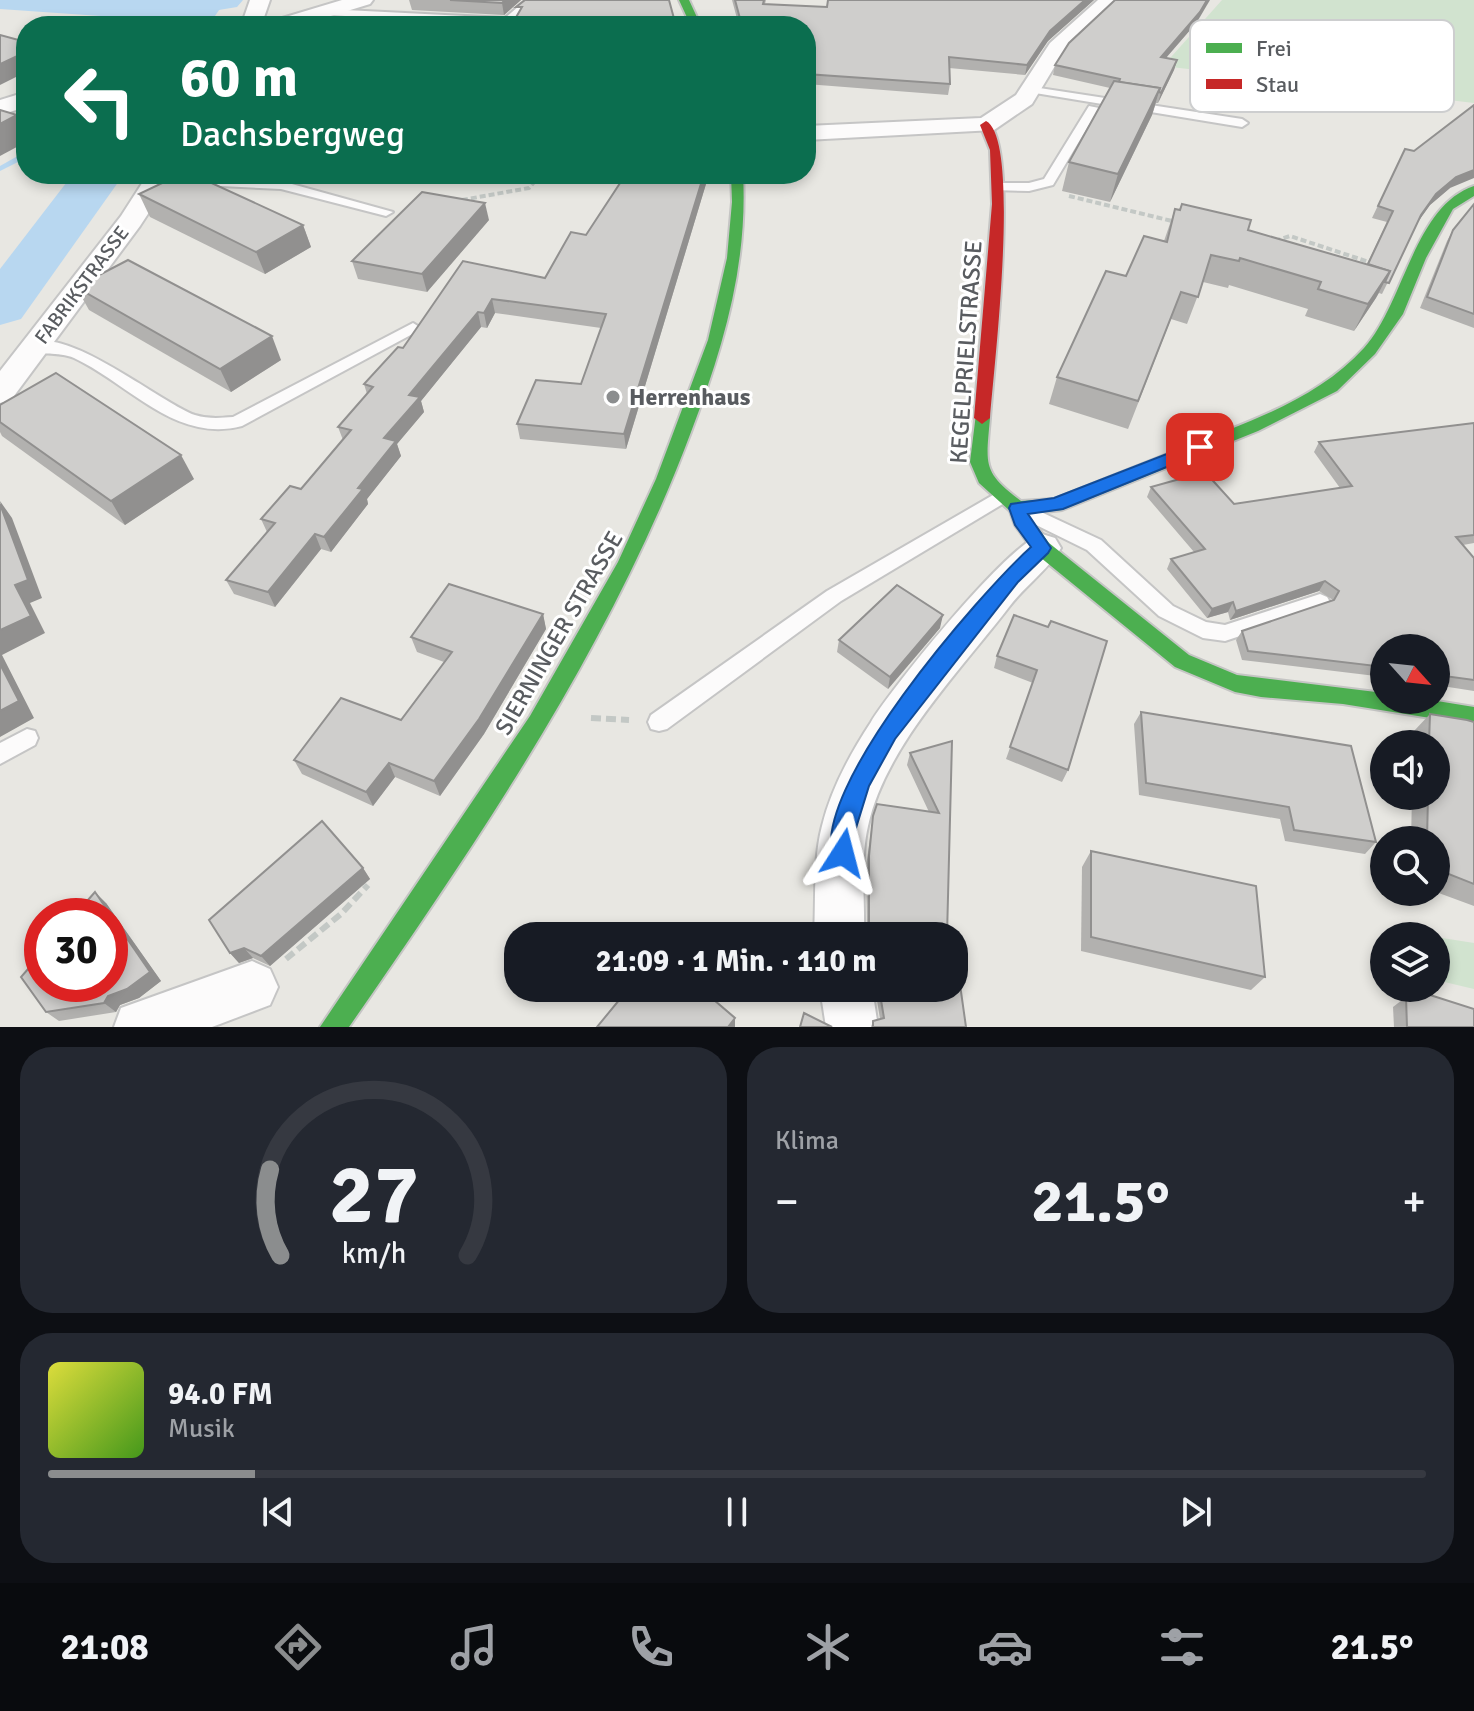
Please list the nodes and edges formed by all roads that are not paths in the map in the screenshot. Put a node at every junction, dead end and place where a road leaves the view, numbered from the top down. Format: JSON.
{"nodes":[{"id":1,"x":363,"y":0,"type":"edge"},
{"id":2,"x":532,"y":0,"type":"edge"},
{"id":3,"x":1109,"y":0,"type":"edge"},
{"id":4,"x":325,"y":12,"type":"junction"},
{"id":5,"x":311,"y":16,"type":"edge"},
{"id":6,"x":406,"y":16,"type":"edge"},
{"id":7,"x":513,"y":16,"type":"edge"},
{"id":8,"x":1033,"y":90,"type":"junction"},
{"id":9,"x":1093,"y":108,"type":"dead end"},
{"id":10,"x":1242,"y":123,"type":"dead end"},
{"id":11,"x":986,"y":125,"type":"junction"},
{"id":12,"x":816,"y":133,"type":"edge"},
{"id":13,"x":154,"y":184,"type":"edge"},
{"id":14,"x":267,"y":184,"type":"edge"},
{"id":15,"x":737,"y":184,"type":"edge"},
{"id":16,"x":998,"y":187,"type":"junction"},
{"id":17,"x":1474,"y":190,"type":"edge"},
{"id":18,"x":386,"y":212,"type":"dead end"},
{"id":19,"x":413,"y":328,"type":"edge"},
{"id":20,"x":34,"y":347,"type":"junction"},
{"id":21,"x":0,"y":393,"type":"edge"},
{"id":22,"x":1000,"y":497,"type":"junction"},
{"id":23,"x":1018,"y":508,"type":"junction"},
{"id":24,"x":1042,"y":548,"type":"junction"},
{"id":25,"x":1320,"y":602,"type":"edge"},
{"id":26,"x":1474,"y":716,"type":"edge"},
{"id":27,"x":659,"y":722,"type":"road end"},
{"id":28,"x":27,"y":738,"type":"dead end"},
{"id":29,"x":0,"y":754,"type":"edge"},
{"id":30,"x":840,"y":922,"type":"edge"},
{"id":31,"x":252,"y":987,"type":"dead end"},
{"id":32,"x":848,"y":1002,"type":"edge"},
{"id":33,"x":140,"y":1027,"type":"edge"},
{"id":34,"x":333,"y":1027,"type":"edge"},
{"id":35,"x":852,"y":1027,"type":"edge"}],
"edges":[{"from":1,"to":4,"type":"street"},
{"from":2,"to":7,"type":"lane"},
{"from":3,"to":8,"type":"street"},
{"from":4,"to":5,"type":"street"},
{"from":4,"to":6,"type":"lane"},
{"from":8,"to":10,"type":"lane"},
{"from":8,"to":11,"type":"street"},
{"from":9,"to":16,"type":"lane"},
{"from":11,"to":12,"type":"street"},
{"from":11,"to":16,"type":"street","name":"KEGELPRIELSTRASSE"},
{"from":13,"to":20,"type":"street","name":"FABRIKSTRASSE"},
{"from":14,"to":18,"type":"lane"},
{"from":15,"to":34,"type":"street","name":"SIERNINGER STRASSE"},
{"from":16,"to":22,"type":"street","name":"KEGELPRIELSTRASSE"},
{"from":17,"to":23,"type":"street"},
{"from":19,"to":20,"type":"lane"},
{"from":20,"to":21,"type":"street","name":"FABRIKSTRASSE"},
{"from":22,"to":23,"type":"street","name":"KEGELPRIELSTRASSE"},
{"from":22,"to":27,"type":"lane"},
{"from":23,"to":24,"type":"street"},
{"from":23,"to":25,"type":"lane"},
{"from":24,"to":26,"type":"street"},
{"from":24,"to":30,"type":"street"},
{"from":28,"to":29,"type":"lane"},
{"from":31,"to":33,"type":"street"},
{"from":32,"to":35,"type":"street"}]}
